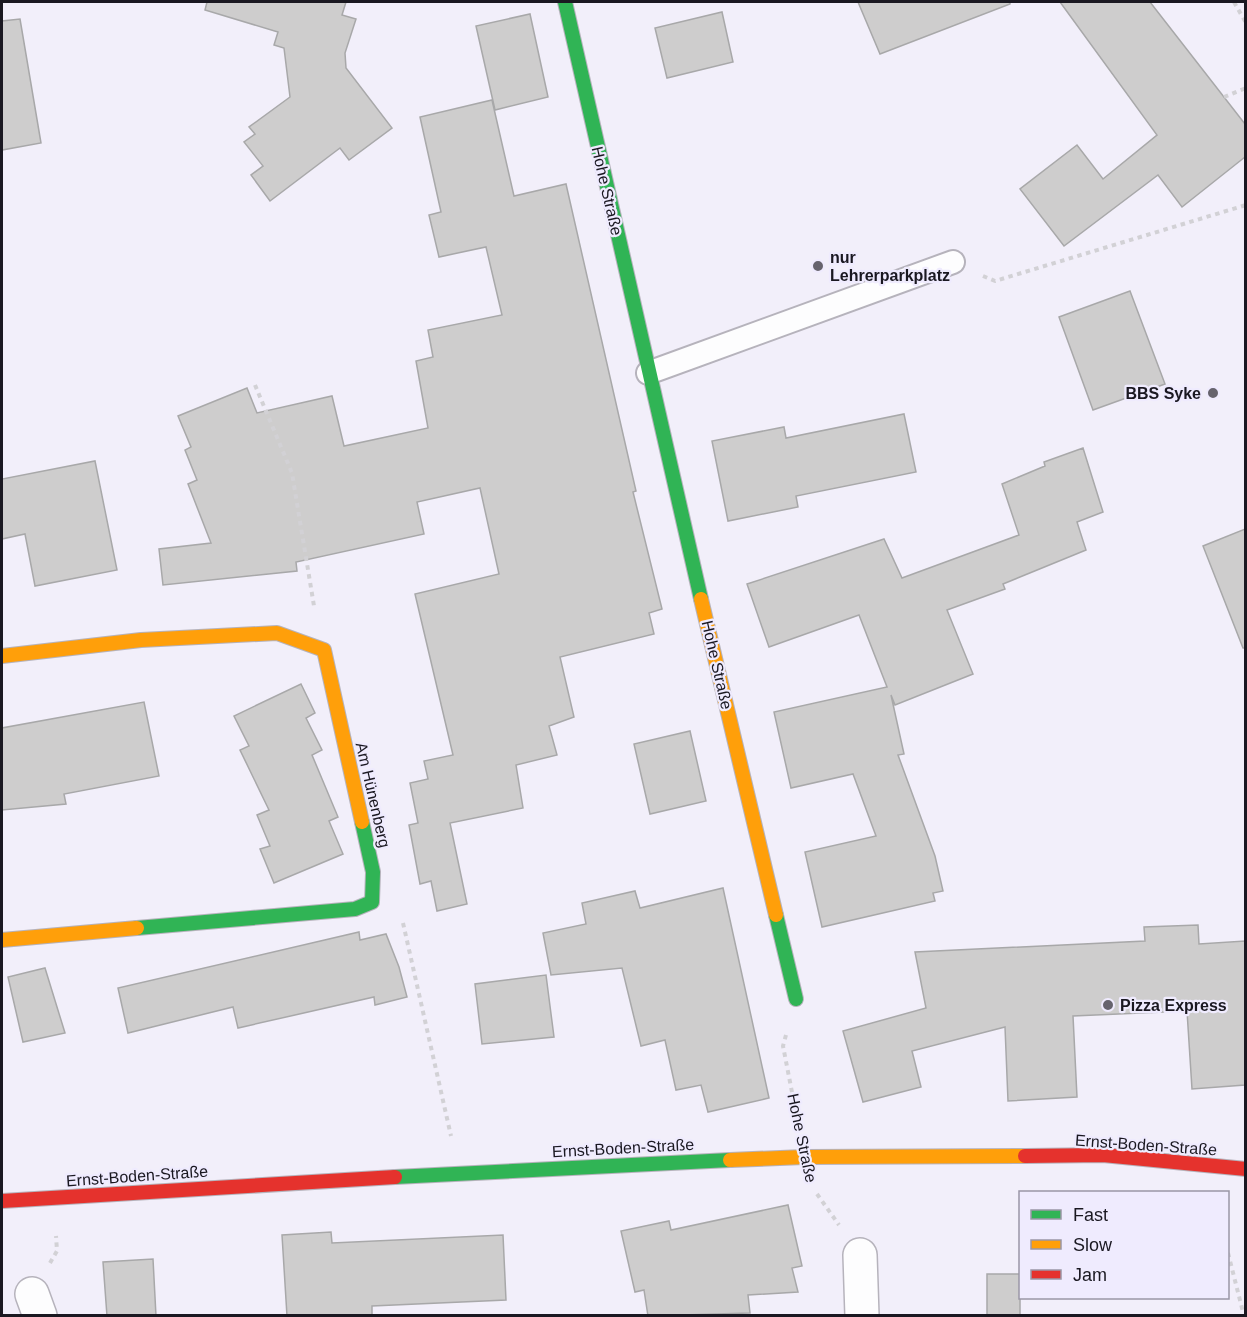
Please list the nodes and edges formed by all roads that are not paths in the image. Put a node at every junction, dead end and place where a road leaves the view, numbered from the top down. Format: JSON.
{"nodes":[{"id":1,"x":565,"y":2,"type":"edge"},
{"id":2,"x":953,"y":262,"type":"road end"},
{"id":3,"x":648,"y":373,"type":"junction"},
{"id":4,"x":2,"y":656,"type":"edge"},
{"id":5,"x":2,"y":940,"type":"edge"},
{"id":6,"x":796,"y":999,"type":"road end"},
{"id":7,"x":1245,"y":1169,"type":"edge"},
{"id":8,"x":2,"y":1201,"type":"edge"},
{"id":9,"x":860,"y":1255,"type":"road end"},
{"id":10,"x":861,"y":1316,"type":"edge"}],
"edges":[{"from":1,"to":3,"type":"street","name":"Hohe Straße"},
{"from":2,"to":3,"type":"lane"},
{"from":3,"to":6,"type":"street","name":"Hohe Straße"},
{"from":4,"to":5,"type":"street","name":"Am Hünenberg"},
{"from":7,"to":8,"type":"street","name":"Ernst-Boden-Straße"},
{"from":9,"to":10,"type":"street"}]}
